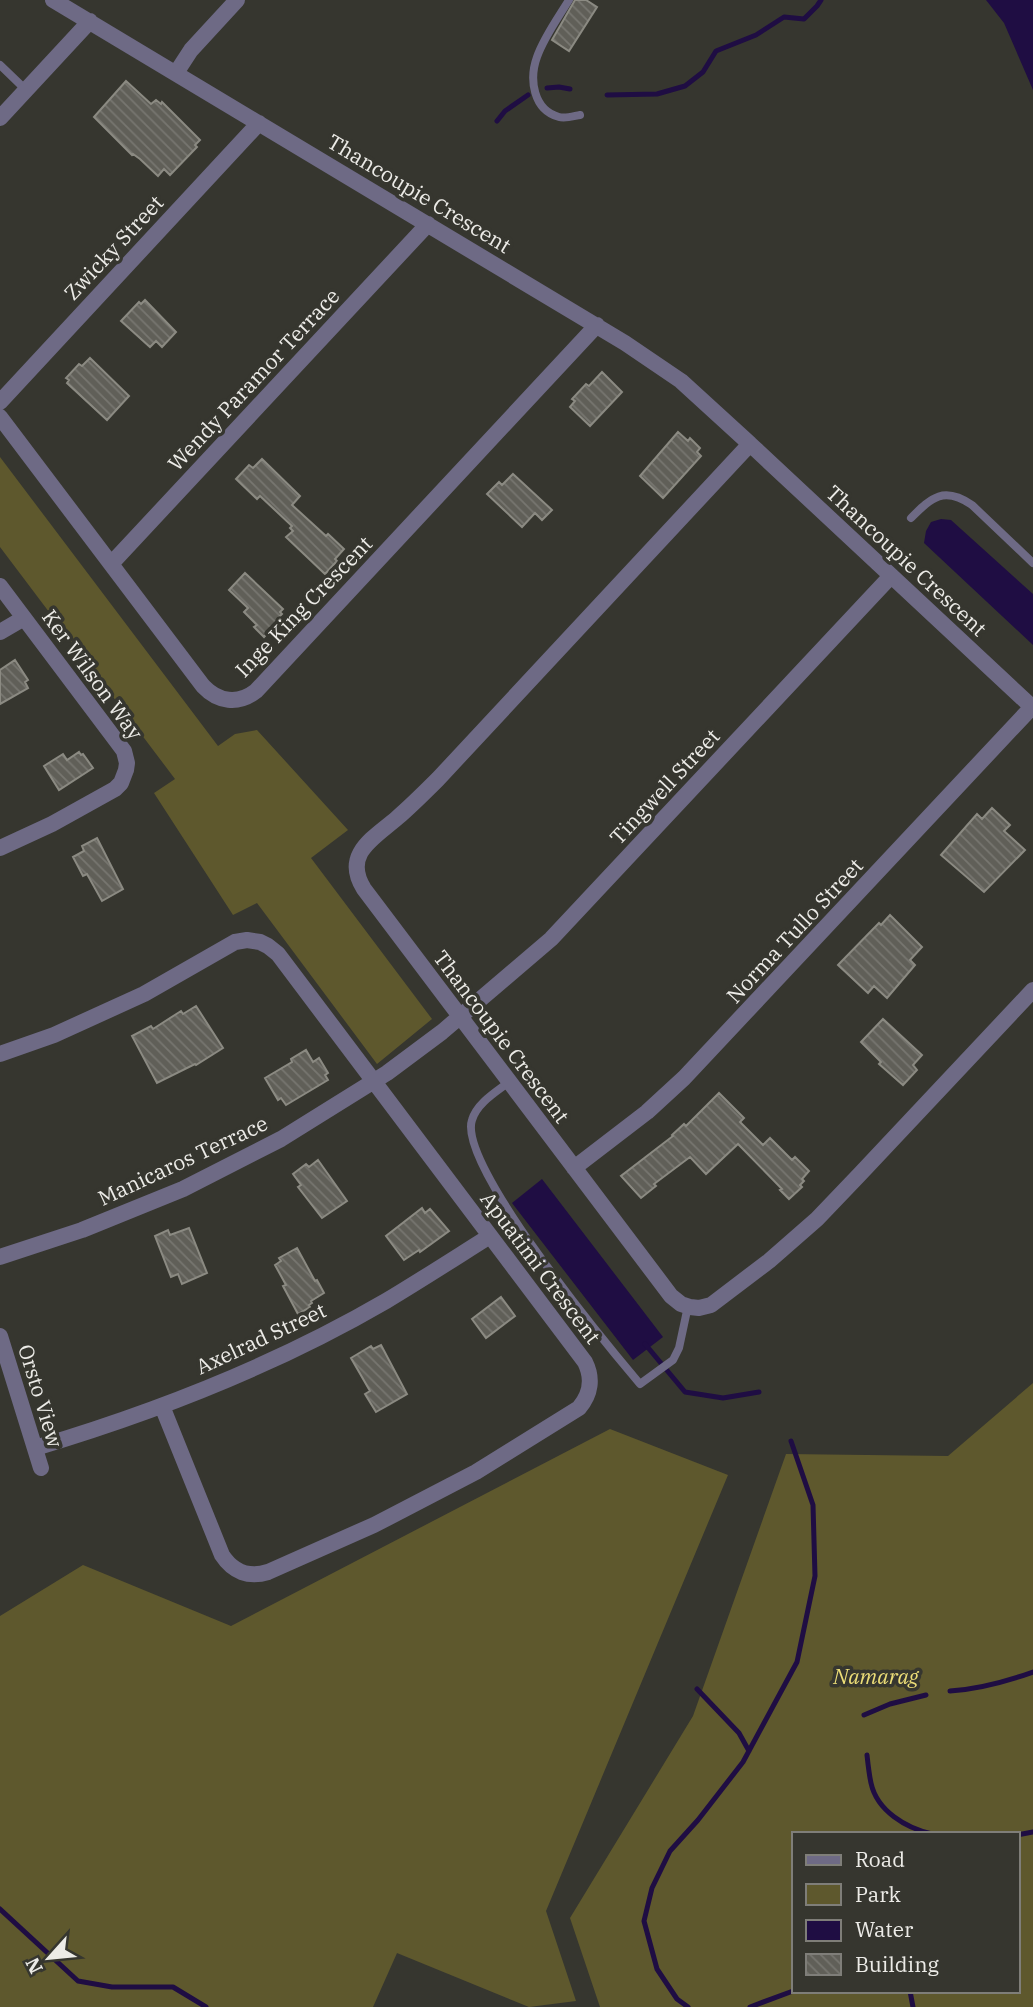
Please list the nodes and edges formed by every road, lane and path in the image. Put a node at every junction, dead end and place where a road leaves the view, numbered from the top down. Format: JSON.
{"nodes":[{"id":1,"x":53,"y":0,"type":"edge"},
{"id":2,"x":237,"y":0,"type":"edge"},
{"id":3,"x":569,"y":0,"type":"edge"},
{"id":4,"x":90,"y":21,"type":"junction"},
{"id":5,"x":0,"y":65,"type":"edge"},
{"id":6,"x":176,"y":73,"type":"junction"},
{"id":7,"x":26,"y":90,"type":"junction"},
{"id":8,"x":580,"y":115,"type":"dead end"},
{"id":9,"x":0,"y":118,"type":"edge"},
{"id":10,"x":259,"y":123,"type":"junction"},
{"id":11,"x":428,"y":224,"type":"junction"},
{"id":12,"x":597,"y":326,"type":"junction"},
{"id":13,"x":0,"y":402,"type":"edge"},
{"id":14,"x":0,"y":417,"type":"edge"},
{"id":15,"x":750,"y":444,"type":"junction"},
{"id":16,"x":911,"y":518,"type":"dead end"},
{"id":17,"x":1033,"y":562,"type":"edge"},
{"id":18,"x":111,"y":564,"type":"junction"},
{"id":19,"x":891,"y":576,"type":"junction"},
{"id":20,"x":0,"y":586,"type":"edge"},
{"id":21,"x":24,"y":618,"type":"junction"},
{"id":22,"x":0,"y":632,"type":"edge"},
{"id":23,"x":1033,"y":707,"type":"edge"},
{"id":24,"x":0,"y":848,"type":"edge"},
{"id":25,"x":1033,"y":990,"type":"edge"},
{"id":26,"x":460,"y":1016,"type":"junction"},
{"id":27,"x":0,"y":1054,"type":"edge"},
{"id":28,"x":373,"y":1082,"type":"junction"},
{"id":29,"x":509,"y":1082,"type":"junction"},
{"id":30,"x":574,"y":1168,"type":"junction"},
{"id":31,"x":490,"y":1236,"type":"junction"},
{"id":32,"x":0,"y":1257,"type":"edge"},
{"id":33,"x":688,"y":1306,"type":"junction"},
{"id":34,"x":0,"y":1336,"type":"edge"},
{"id":35,"x":162,"y":1406,"type":"junction"},
{"id":36,"x":35,"y":1448,"type":"junction"},
{"id":37,"x":41,"y":1468,"type":"dead end"}],
"edges":[{"from":1,"to":4,"type":"street","name":"Thancoupie Crescent"},
{"from":2,"to":6,"type":"street"},
{"from":3,"to":8,"type":"lane"},
{"from":4,"to":6,"type":"street","name":"Thancoupie Crescent"},
{"from":4,"to":7,"type":"street"},
{"from":5,"to":7,"type":"lane"},
{"from":6,"to":10,"type":"street","name":"Thancoupie Crescent"},
{"from":7,"to":9,"type":"street"},
{"from":10,"to":11,"type":"street","name":"Thancoupie Crescent"},
{"from":10,"to":13,"type":"street","name":"Zwicky Street"},
{"from":11,"to":12,"type":"street","name":"Thancoupie Crescent"},
{"from":11,"to":18,"type":"street","name":"Wendy Paramor Terrace"},
{"from":12,"to":15,"type":"street","name":"Thancoupie Crescent"},
{"from":12,"to":18,"type":"street","name":"Inge King Crescent"},
{"from":14,"to":18,"type":"street","name":"Inge King Crescent"},
{"from":15,"to":19,"type":"street","name":"Thancoupie Crescent"},
{"from":15,"to":26,"type":"street","name":"Thancoupie Crescent"},
{"from":16,"to":17,"type":"lane"},
{"from":19,"to":23,"type":"street","name":"Thancoupie Crescent"},
{"from":19,"to":26,"type":"street","name":"Tingwell Street"},
{"from":20,"to":21,"type":"street","name":"Ker Wilson Way"},
{"from":21,"to":22,"type":"street"},
{"from":21,"to":24,"type":"street","name":"Ker Wilson Way"},
{"from":23,"to":30,"type":"street","name":"Norma Tullo Street"},
{"from":25,"to":33,"type":"street"},
{"from":26,"to":28,"type":"street","name":"Tingwell Street"},
{"from":26,"to":29,"type":"street","name":"Thancoupie Crescent"},
{"from":27,"to":28,"type":"street","name":"Apuatimi Crescent"},
{"from":28,"to":31,"type":"street","name":"Apuatimi Crescent"},
{"from":28,"to":32,"type":"street","name":"Manicaros Terrace"},
{"from":29,"to":30,"type":"street","name":"Thancoupie Crescent"},
{"from":29,"to":33,"type":"lane"},
{"from":30,"to":33,"type":"street","name":"Thancoupie Crescent"},
{"from":31,"to":35,"type":"street","name":"Axelrad Street"},
{"from":31,"to":35,"type":"street","name":"Apuatimi Crescent"},
{"from":34,"to":36,"type":"street","name":"Orsto View"},
{"from":35,"to":36,"type":"street","name":"Axelrad Street"},
{"from":36,"to":37,"type":"street","name":"Orsto View"}]}
